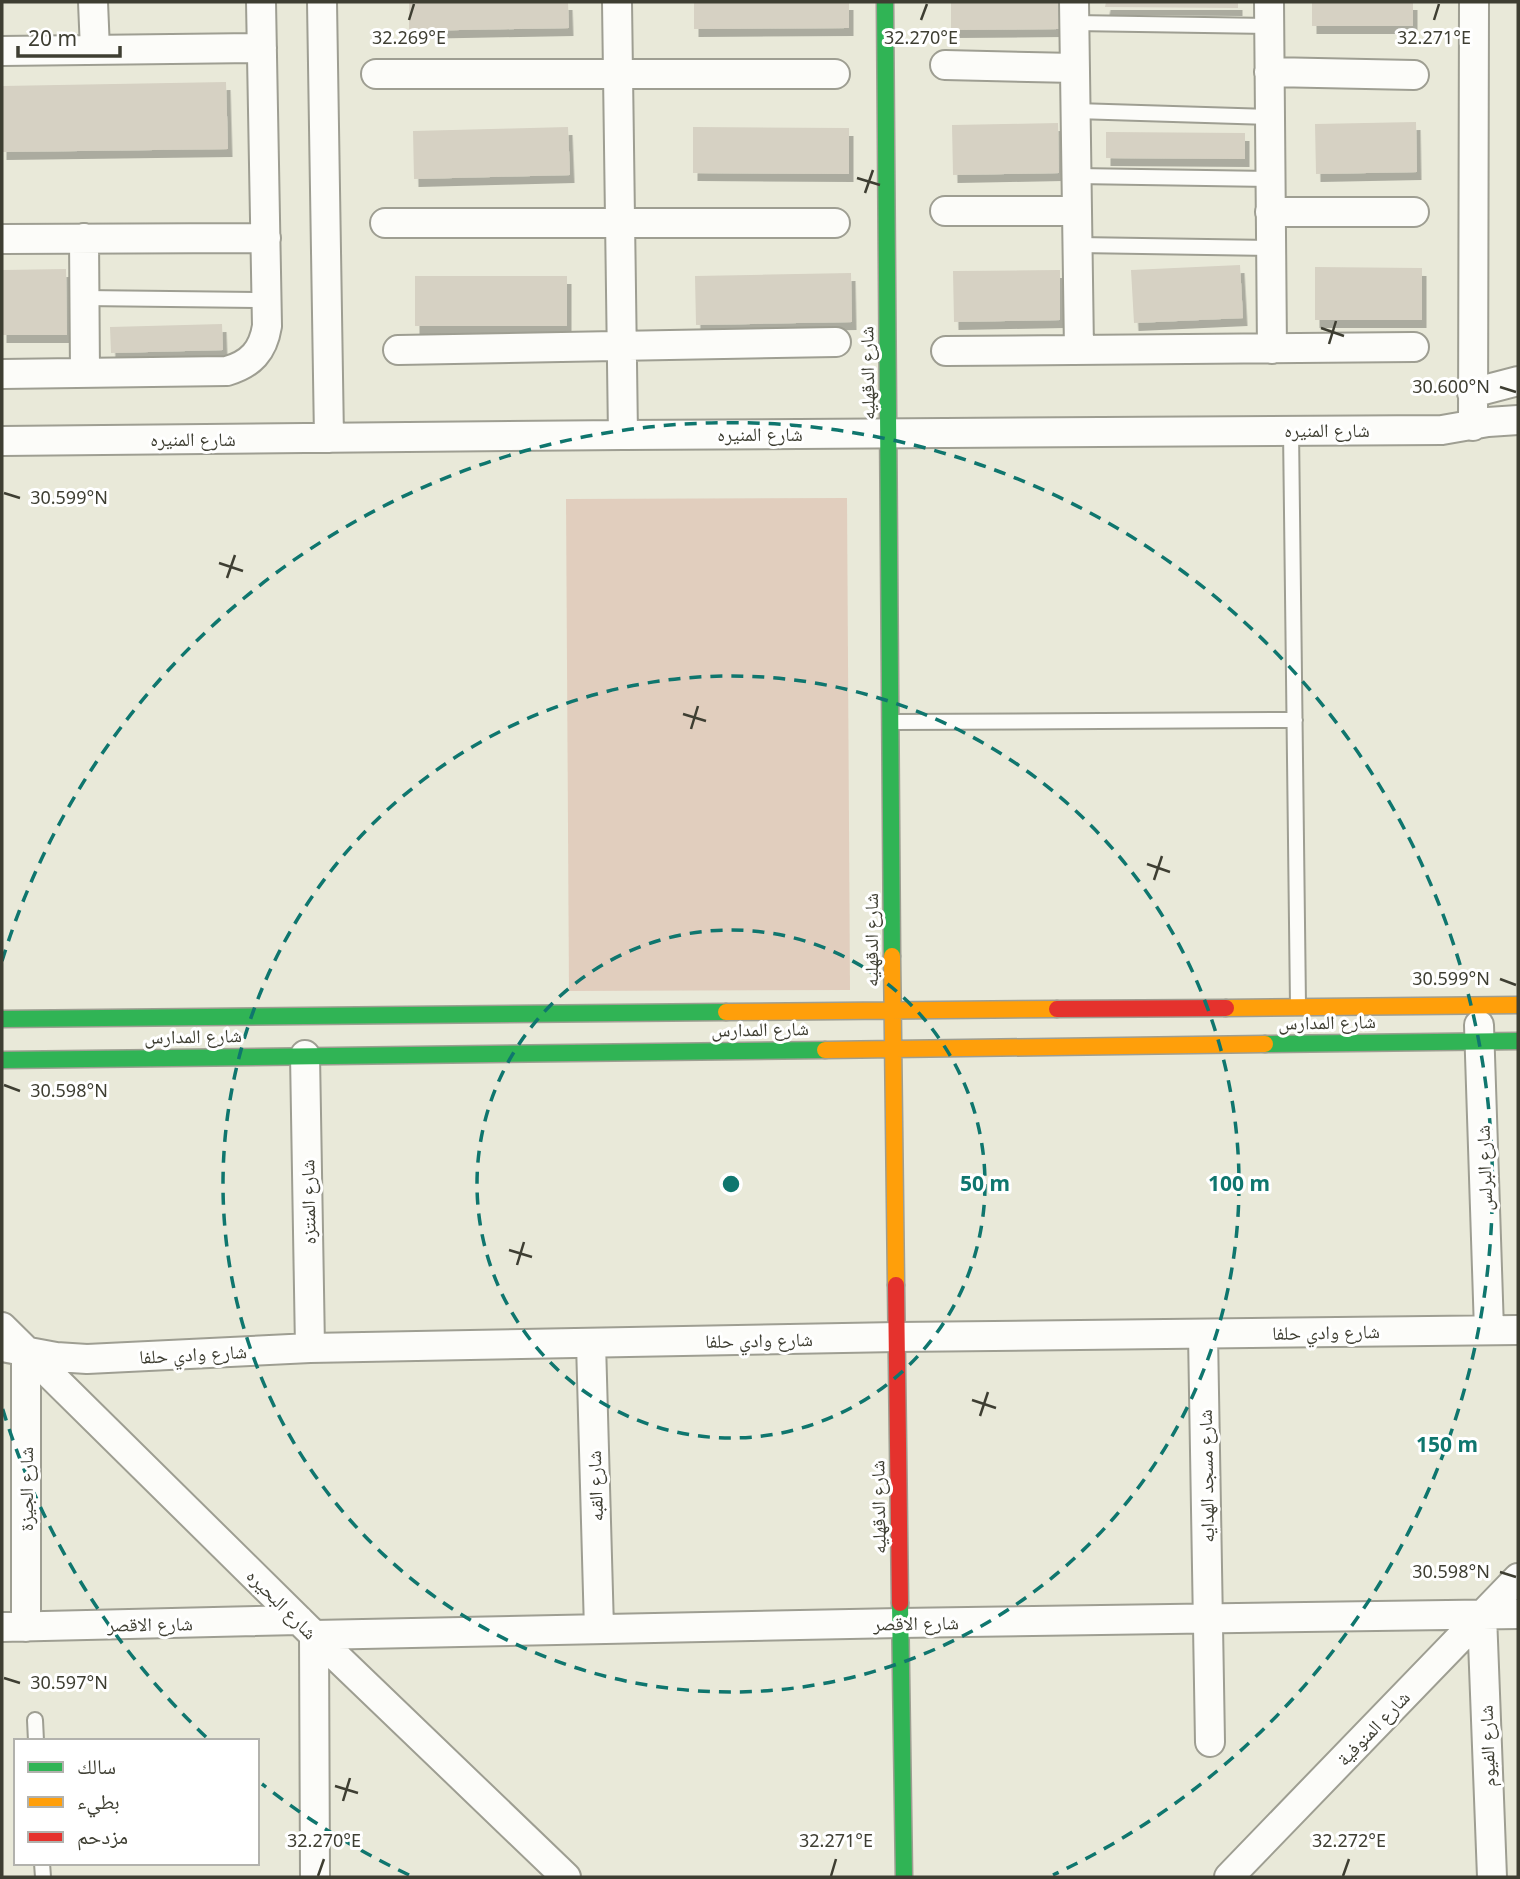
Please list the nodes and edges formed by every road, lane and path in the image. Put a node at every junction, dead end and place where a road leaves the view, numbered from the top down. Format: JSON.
{"nodes":[{"id":1,"x":93,"y":2,"type":"edge"},
{"id":2,"x":261,"y":2,"type":"edge"},
{"id":3,"x":322,"y":2,"type":"edge"},
{"id":4,"x":617,"y":2,"type":"edge"},
{"id":5,"x":885,"y":2,"type":"edge"},
{"id":6,"x":1474,"y":2,"type":"edge"},
{"id":7,"x":1074,"y":13,"type":"edge"},
{"id":8,"x":1269,"y":14,"type":"edge"},
{"id":9,"x":262,"y":48,"type":"junction"},
{"id":10,"x":95,"y":50,"type":"junction"},
{"id":11,"x":2,"y":51,"type":"edge"},
{"id":12,"x":945,"y":65,"type":"dead end"},
{"id":13,"x":1075,"y":68,"type":"junction"},
{"id":14,"x":1269,"y":72,"type":"junction"},
{"id":15,"x":376,"y":74,"type":"dead end"},
{"id":16,"x":618,"y":74,"type":"junction"},
{"id":17,"x":835,"y":74,"type":"dead end"},
{"id":18,"x":1414,"y":75,"type":"dead end"},
{"id":19,"x":1076,"y":111,"type":"junction"},
{"id":20,"x":1270,"y":117,"type":"junction"},
{"id":21,"x":1077,"y":176,"type":"junction"},
{"id":22,"x":1270,"y":179,"type":"junction"},
{"id":23,"x":945,"y":211,"type":"dead end"},
{"id":24,"x":1077,"y":211,"type":"junction"},
{"id":25,"x":1270,"y":212,"type":"junction"},
{"id":26,"x":1414,"y":212,"type":"dead end"},
{"id":27,"x":385,"y":223,"type":"dead end"},
{"id":28,"x":620,"y":223,"type":"junction"},
{"id":29,"x":835,"y":223,"type":"dead end"},
{"id":30,"x":84,"y":238,"type":"junction"},
{"id":31,"x":266,"y":238,"type":"junction"},
{"id":32,"x":2,"y":239,"type":"edge"},
{"id":33,"x":1078,"y":245,"type":"junction"},
{"id":34,"x":1271,"y":248,"type":"junction"},
{"id":35,"x":84,"y":298,"type":"junction"},
{"id":36,"x":267,"y":300,"type":"junction"},
{"id":37,"x":836,"y":342,"type":"dead end"},
{"id":38,"x":621,"y":346,"type":"junction"},
{"id":39,"x":1413,"y":347,"type":"dead end"},
{"id":40,"x":1272,"y":349,"type":"junction"},
{"id":41,"x":398,"y":350,"type":"dead end"},
{"id":42,"x":1079,"y":350,"type":"junction"},
{"id":43,"x":946,"y":351,"type":"dead end"},
{"id":44,"x":85,"y":372,"type":"junction"},
{"id":45,"x":2,"y":374,"type":"edge"},
{"id":46,"x":1518,"y":381,"type":"edge"},
{"id":47,"x":1472,"y":393,"type":"junction"},
{"id":48,"x":1518,"y":420,"type":"edge"},
{"id":49,"x":1473,"y":426,"type":"junction"},
{"id":50,"x":1291,"y":430,"type":"junction"},
{"id":51,"x":889,"y":433,"type":"junction"},
{"id":52,"x":623,"y":435,"type":"junction"},
{"id":53,"x":329,"y":438,"type":"junction"},
{"id":54,"x":2,"y":441,"type":"edge"},
{"id":55,"x":1294,"y":720,"type":"junction"},
{"id":56,"x":891,"y":722,"type":"junction"},
{"id":57,"x":1478,"y":1005,"type":"junction"},
{"id":58,"x":1518,"y":1005,"type":"edge"},
{"id":59,"x":1298,"y":1006,"type":"junction"},
{"id":60,"x":892,"y":1010,"type":"junction"},
{"id":61,"x":2,"y":1019,"type":"edge"},
{"id":62,"x":1479,"y":1041,"type":"junction"},
{"id":63,"x":1518,"y":1041,"type":"edge"},
{"id":64,"x":892,"y":1048,"type":"junction"},
{"id":65,"x":305,"y":1055,"type":"junction"},
{"id":66,"x":2,"y":1060,"type":"edge"},
{"id":67,"x":2,"y":1326,"type":"edge"},
{"id":68,"x":1489,"y":1330,"type":"junction"},
{"id":69,"x":1518,"y":1330,"type":"edge"},
{"id":70,"x":1203,"y":1334,"type":"junction"},
{"id":71,"x":897,"y":1337,"type":"junction"},
{"id":72,"x":591,"y":1343,"type":"junction"},
{"id":73,"x":310,"y":1348,"type":"junction"},
{"id":74,"x":14,"y":1349,"type":"edge"},
{"id":75,"x":1518,"y":1578,"type":"edge"},
{"id":76,"x":1482,"y":1615,"type":"junction"},
{"id":77,"x":1518,"y":1615,"type":"edge"},
{"id":78,"x":1209,"y":1619,"type":"junction"},
{"id":79,"x":900,"y":1623,"type":"junction"},
{"id":80,"x":14,"y":1627,"type":"edge"},
{"id":81,"x":306,"y":1628,"type":"junction"},
{"id":82,"x":599,"y":1629,"type":"junction"},
{"id":83,"x":35,"y":1720,"type":"dead end"},
{"id":84,"x":36,"y":1739,"type":"edge"},
{"id":85,"x":1210,"y":1742,"type":"dead end"},
{"id":86,"x":315,"y":1877,"type":"edge"},
{"id":87,"x":566,"y":1877,"type":"edge"},
{"id":88,"x":904,"y":1877,"type":"edge"},
{"id":89,"x":1229,"y":1877,"type":"edge"},
{"id":90,"x":1492,"y":1877,"type":"edge"}],
"edges":[{"from":1,"to":10,"type":"street"},
{"from":2,"to":9,"type":"street"},
{"from":3,"to":53,"type":"street"},
{"from":4,"to":16,"type":"street"},
{"from":5,"to":51,"type":"main road","name":"شارع الدقهليه"},
{"from":6,"to":47,"type":"street"},
{"from":7,"to":8,"type":"lane"},
{"from":7,"to":13,"type":"street"},
{"from":8,"to":14,"type":"street"},
{"from":9,"to":10,"type":"street"},
{"from":9,"to":31,"type":"street"},
{"from":10,"to":11,"type":"street"},
{"from":12,"to":13,"type":"street"},
{"from":13,"to":19,"type":"street"},
{"from":14,"to":18,"type":"street"},
{"from":14,"to":20,"type":"street"},
{"from":15,"to":16,"type":"street"},
{"from":16,"to":17,"type":"street"},
{"from":16,"to":28,"type":"street"},
{"from":19,"to":20,"type":"lane"},
{"from":19,"to":21,"type":"street"},
{"from":20,"to":22,"type":"street"},
{"from":21,"to":22,"type":"lane"},
{"from":21,"to":24,"type":"street"},
{"from":22,"to":25,"type":"street"},
{"from":23,"to":24,"type":"street"},
{"from":24,"to":33,"type":"street"},
{"from":25,"to":26,"type":"street"},
{"from":25,"to":34,"type":"street"},
{"from":27,"to":28,"type":"street"},
{"from":28,"to":29,"type":"street"},
{"from":28,"to":38,"type":"street"},
{"from":30,"to":31,"type":"street"},
{"from":30,"to":32,"type":"street"},
{"from":30,"to":35,"type":"street"},
{"from":31,"to":36,"type":"street"},
{"from":33,"to":34,"type":"lane"},
{"from":33,"to":42,"type":"street"},
{"from":34,"to":40,"type":"street"},
{"from":35,"to":36,"type":"lane"},
{"from":35,"to":44,"type":"street"},
{"from":36,"to":44,"type":"street"},
{"from":37,"to":38,"type":"street"},
{"from":38,"to":41,"type":"street"},
{"from":38,"to":52,"type":"street"},
{"from":39,"to":40,"type":"street"},
{"from":40,"to":42,"type":"street"},
{"from":42,"to":43,"type":"street"},
{"from":44,"to":45,"type":"street"},
{"from":46,"to":47,"type":"street"},
{"from":47,"to":49,"type":"street"},
{"from":48,"to":49,"type":"street","name":"شارع المنيره"},
{"from":49,"to":50,"type":"street","name":"شارع المنيره"},
{"from":50,"to":51,"type":"street","name":"شارع المنيره"},
{"from":50,"to":55,"type":"lane"},
{"from":51,"to":52,"type":"street","name":"شارع المنيره"},
{"from":51,"to":56,"type":"main road","name":"شارع الدقهليه"},
{"from":52,"to":53,"type":"street","name":"شارع المنيره"},
{"from":53,"to":54,"type":"street","name":"شارع المنيره"},
{"from":55,"to":56,"type":"lane"},
{"from":55,"to":59,"type":"lane"},
{"from":56,"to":60,"type":"main road","name":"شارع الدقهليه"},
{"from":57,"to":58,"type":"main road","name":"شارع المدارس"},
{"from":57,"to":59,"type":"main road","name":"شارع المدارس"},
{"from":57,"to":62,"type":"street","name":"شارع البرلس"},
{"from":59,"to":60,"type":"main road","name":"شارع المدارس"},
{"from":60,"to":61,"type":"main road","name":"شارع المدارس"},
{"from":60,"to":64,"type":"main road","name":"شارع الدقهليه"},
{"from":62,"to":63,"type":"main road","name":"شارع المدارس"},
{"from":62,"to":64,"type":"main road","name":"شارع المدارس"},
{"from":62,"to":68,"type":"street","name":"شارع البرلس"},
{"from":64,"to":65,"type":"main road","name":"شارع المدارس"},
{"from":64,"to":71,"type":"main road","name":"شارع الدقهليه"},
{"from":65,"to":66,"type":"main road","name":"شارع المدارس"},
{"from":65,"to":73,"type":"street","name":"شارع المنتزه"},
{"from":67,"to":74,"type":"street","name":"شارع البحيره"},
{"from":68,"to":69,"type":"street","name":"شارع وادي حلفا"},
{"from":68,"to":70,"type":"street","name":"شارع وادي حلفا"},
{"from":70,"to":71,"type":"street","name":"شارع وادي حلفا"},
{"from":70,"to":78,"type":"street","name":"شارع مسجد الهدايه"},
{"from":71,"to":72,"type":"street","name":"شارع وادي حلفا"},
{"from":71,"to":79,"type":"main road","name":"شارع الدقهليه"},
{"from":72,"to":73,"type":"street","name":"شارع وادي حلفا"},
{"from":72,"to":82,"type":"street","name":"شارع القبه"},
{"from":73,"to":74,"type":"street","name":"شارع وادي حلفا"},
{"from":74,"to":80,"type":"street","name":"شارع الجيزة"},
{"from":74,"to":81,"type":"street","name":"شارع البحيره"},
{"from":75,"to":76,"type":"street","name":"شارع المنوفية"},
{"from":76,"to":77,"type":"street","name":"شارع الاقصر"},
{"from":76,"to":78,"type":"street","name":"شارع الاقصر"},
{"from":76,"to":89,"type":"street","name":"شارع المنوفية"},
{"from":76,"to":90,"type":"street","name":"شارع الفيوم"},
{"from":78,"to":79,"type":"street","name":"شارع الاقصر"},
{"from":78,"to":85,"type":"street","name":"شارع مسجد الهدايه"},
{"from":79,"to":82,"type":"street","name":"شارع الاقصر"},
{"from":79,"to":88,"type":"main road","name":"شارع الدقهليه"},
{"from":80,"to":81,"type":"street","name":"شارع الاقصر"},
{"from":81,"to":82,"type":"street","name":"شارع الاقصر"},
{"from":81,"to":86,"type":"street"},
{"from":81,"to":87,"type":"street","name":"شارع البحيره"},
{"from":83,"to":84,"type":"lane"}]}
